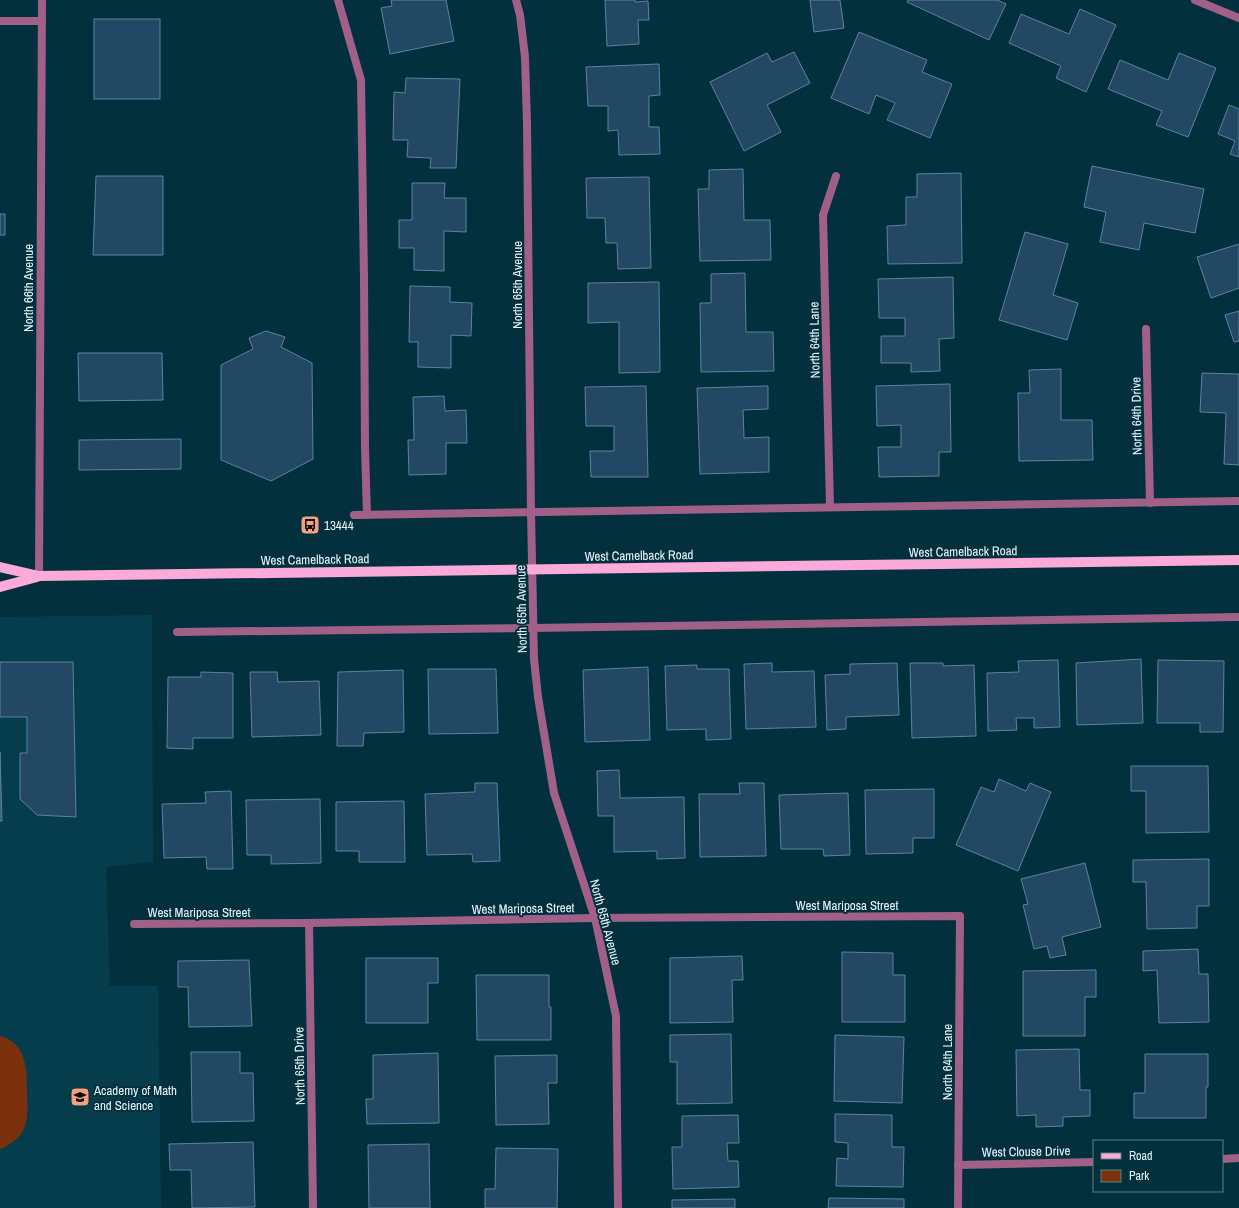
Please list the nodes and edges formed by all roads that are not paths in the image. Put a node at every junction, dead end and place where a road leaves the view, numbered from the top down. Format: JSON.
{"nodes":[{"id":1,"x":42,"y":0,"type":"edge"},
{"id":2,"x":338,"y":0,"type":"edge"},
{"id":3,"x":516,"y":0,"type":"edge"},
{"id":4,"x":1195,"y":0,"type":"edge"},
{"id":5,"x":1239,"y":18,"type":"edge"},
{"id":6,"x":0,"y":21,"type":"edge"},
{"id":7,"x":42,"y":21,"type":"junction"},
{"id":8,"x":836,"y":176,"type":"dead end"},
{"id":9,"x":1146,"y":328,"type":"dead end"},
{"id":10,"x":1239,"y":501,"type":"edge"},
{"id":11,"x":1150,"y":503,"type":"junction"},
{"id":12,"x":830,"y":506,"type":"junction"},
{"id":13,"x":531,"y":512,"type":"junction"},
{"id":14,"x":354,"y":514,"type":"dead end"},
{"id":15,"x":367,"y":514,"type":"junction"},
{"id":16,"x":1239,"y":560,"type":"edge"},
{"id":17,"x":0,"y":567,"type":"edge"},
{"id":18,"x":532,"y":569,"type":"junction"},
{"id":19,"x":39,"y":576,"type":"junction"},
{"id":20,"x":0,"y":587,"type":"edge"},
{"id":21,"x":1239,"y":618,"type":"edge"},
{"id":22,"x":534,"y":628,"type":"junction"},
{"id":23,"x":177,"y":632,"type":"dead end"},
{"id":24,"x":960,"y":916,"type":"joint"},
{"id":25,"x":595,"y":918,"type":"junction"},
{"id":26,"x":309,"y":923,"type":"junction"},
{"id":27,"x":134,"y":924,"type":"dead end"},
{"id":28,"x":1239,"y":1158,"type":"edge"},
{"id":29,"x":1223,"y":1159,"type":"edge"},
{"id":30,"x":1093,"y":1162,"type":"edge"},
{"id":31,"x":958,"y":1165,"type":"junction"},
{"id":32,"x":313,"y":1208,"type":"edge"},
{"id":33,"x":618,"y":1208,"type":"edge"},
{"id":34,"x":958,"y":1208,"type":"edge"}],
"edges":[{"from":1,"to":7,"type":"street","name":"North 66th Avenue"},
{"from":2,"to":15,"type":"street"},
{"from":3,"to":13,"type":"street","name":"North 65th Avenue"},
{"from":4,"to":5,"type":"street"},
{"from":6,"to":7,"type":"street"},
{"from":7,"to":19,"type":"street","name":"North 66th Avenue"},
{"from":8,"to":12,"type":"street","name":"North 64th Lane"},
{"from":9,"to":11,"type":"street","name":"North 64th Drive"},
{"from":10,"to":11,"type":"street"},
{"from":11,"to":12,"type":"street"},
{"from":12,"to":13,"type":"street"},
{"from":13,"to":15,"type":"street"},
{"from":13,"to":18,"type":"street","name":"North 65th Avenue"},
{"from":14,"to":15,"type":"street"},
{"from":16,"to":18,"type":"main road","name":"West Camelback Road"},
{"from":17,"to":19,"type":"main road","name":"West Camelback Road"},
{"from":18,"to":19,"type":"main road","name":"West Camelback Road"},
{"from":18,"to":22,"type":"street","name":"North 65th Avenue"},
{"from":19,"to":20,"type":"main road","name":"West Camelback Road"},
{"from":21,"to":22,"type":"street"},
{"from":22,"to":23,"type":"street"},
{"from":22,"to":25,"type":"street","name":"North 65th Avenue"},
{"from":24,"to":25,"type":"street","name":"West Mariposa Street"},
{"from":24,"to":31,"type":"street","name":"North 64th Lane"},
{"from":25,"to":26,"type":"street","name":"West Mariposa Street"},
{"from":25,"to":33,"type":"street","name":"North 65th Avenue"},
{"from":26,"to":27,"type":"street","name":"West Mariposa Street"},
{"from":26,"to":32,"type":"street","name":"North 65th Drive"},
{"from":28,"to":29,"type":"street"},
{"from":30,"to":31,"type":"street","name":"West Clouse Drive"},
{"from":31,"to":34,"type":"street","name":"North 64th Lane"}]}
